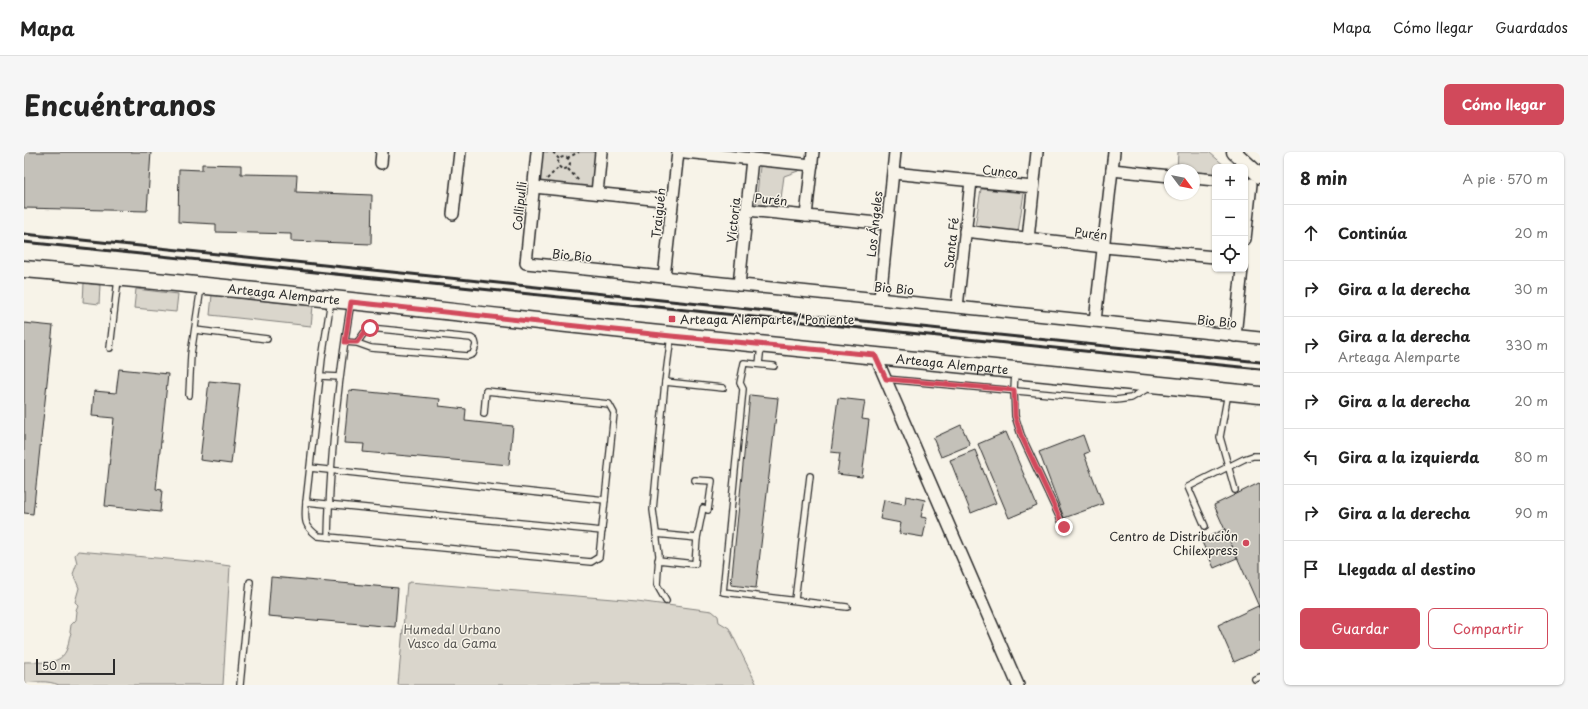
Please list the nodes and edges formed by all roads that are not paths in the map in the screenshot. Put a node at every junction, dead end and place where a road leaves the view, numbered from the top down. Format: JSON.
{"nodes":[{"id":1,"x":382,"y":152,"type":"edge"},
{"id":2,"x":460,"y":152,"type":"edge"},
{"id":3,"x":537,"y":152,"type":"edge"},
{"id":4,"x":601,"y":152,"type":"edge"},
{"id":5,"x":678,"y":152,"type":"edge"},
{"id":6,"x":685,"y":152,"type":"edge"},
{"id":7,"x":813,"y":152,"type":"edge"},
{"id":8,"x":895,"y":152,"type":"edge"},
{"id":9,"x":1037,"y":152,"type":"edge"},
{"id":10,"x":1114,"y":152,"type":"edge"},
{"id":11,"x":1234,"y":152,"type":"edge"},
{"id":12,"x":752,"y":159,"type":"junction"},
{"id":13,"x":381,"y":164,"type":"dead end"},
{"id":14,"x":812,"y":165,"type":"junction"},
{"id":15,"x":1112,"y":170,"type":"junction"},
{"id":16,"x":893,"y":173,"type":"junction"},
{"id":17,"x":1164,"y":175,"type":"edge"},
{"id":18,"x":1200,"y":179,"type":"edge"},
{"id":19,"x":1212,"y":180,"type":"edge"},
{"id":20,"x":1254,"y":180,"type":"edge"},
{"id":21,"x":971,"y":181,"type":"junction"},
{"id":22,"x":534,"y":187,"type":"junction"},
{"id":23,"x":1034,"y":187,"type":"junction"},
{"id":24,"x":597,"y":193,"type":"junction"},
{"id":25,"x":672,"y":201,"type":"junction"},
{"id":26,"x":747,"y":210,"type":"junction"},
{"id":27,"x":453,"y":214,"type":"dead end"},
{"id":28,"x":806,"y":216,"type":"junction"},
{"id":29,"x":887,"y":224,"type":"junction"},
{"id":30,"x":965,"y":231,"type":"junction"},
{"id":31,"x":1245,"y":236,"type":"edge"},
{"id":32,"x":1028,"y":239,"type":"junction"},
{"id":33,"x":1104,"y":247,"type":"junction"},
{"id":34,"x":1212,"y":257,"type":"edge"},
{"id":35,"x":526,"y":263,"type":"joint"},
{"id":36,"x":24,"y":269,"type":"edge"},
{"id":37,"x":1242,"y":272,"type":"edge"},
{"id":38,"x":118,"y":277,"type":"junction"},
{"id":39,"x":664,"y":277,"type":"junction"},
{"id":40,"x":739,"y":285,"type":"junction"},
{"id":41,"x":201,"y":286,"type":"junction"},
{"id":42,"x":880,"y":299,"type":"junction"},
{"id":43,"x":331,"y":300,"type":"junction"},
{"id":44,"x":351,"y":302,"type":"junction"},
{"id":45,"x":957,"y":307,"type":"junction"},
{"id":46,"x":1095,"y":321,"type":"junction"},
{"id":47,"x":195,"y":330,"type":"junction"},
{"id":48,"x":671,"y":336,"type":"junction"},
{"id":49,"x":1235,"y":336,"type":"junction"},
{"id":50,"x":1260,"y":338,"type":"edge"},
{"id":51,"x":268,"y":339,"type":"dead end"},
{"id":52,"x":345,"y":342,"type":"junction"},
{"id":53,"x":357,"y":342,"type":"junction"},
{"id":54,"x":761,"y":344,"type":"junction"},
{"id":55,"x":110,"y":348,"type":"dead end"},
{"id":56,"x":875,"y":355,"type":"junction"},
{"id":57,"x":758,"y":364,"type":"junction"},
{"id":58,"x":774,"y":366,"type":"dead end"},
{"id":59,"x":1015,"y":370,"type":"junction"},
{"id":60,"x":320,"y":376,"type":"junction"},
{"id":61,"x":340,"y":377,"type":"junction"},
{"id":62,"x":886,"y":379,"type":"junction"},
{"id":63,"x":664,"y":382,"type":"junction"},
{"id":64,"x":1156,"y":384,"type":"junction"},
{"id":65,"x":723,"y":388,"type":"dead end"},
{"id":66,"x":1014,"y":390,"type":"junction"},
{"id":67,"x":1228,"y":392,"type":"junction"},
{"id":68,"x":1260,"y":395,"type":"edge"},
{"id":69,"x":189,"y":396,"type":"dead end"},
{"id":70,"x":484,"y":414,"type":"dead end"},
{"id":71,"x":1260,"y":456,"type":"edge"},
{"id":72,"x":1229,"y":467,"type":"junction"},
{"id":73,"x":310,"y":468,"type":"junction"},
{"id":74,"x":331,"y":470,"type":"junction"},
{"id":75,"x":810,"y":476,"type":"dead end"},
{"id":76,"x":695,"y":480,"type":"dead end"},
{"id":77,"x":1235,"y":490,"type":"dead end"},
{"id":78,"x":605,"y":500,"type":"junction"},
{"id":79,"x":306,"y":502,"type":"junction"},
{"id":80,"x":329,"y":504,"type":"junction"},
{"id":81,"x":1205,"y":526,"type":"dead end"},
{"id":82,"x":1064,"y":527,"type":"dead end"},
{"id":83,"x":602,"y":532,"type":"junction"},
{"id":84,"x":656,"y":534,"type":"junction"},
{"id":85,"x":328,"y":537,"type":"junction"},
{"id":86,"x":697,"y":538,"type":"junction"},
{"id":87,"x":658,"y":560,"type":"junction"},
{"id":88,"x":250,"y":582,"type":"dead end"},
{"id":89,"x":795,"y":600,"type":"junction"},
{"id":90,"x":666,"y":601,"type":"dead end"},
{"id":91,"x":847,"y":607,"type":"dead end"},
{"id":92,"x":240,"y":685,"type":"edge"},
{"id":93,"x":1018,"y":685,"type":"edge"}],
"edges":[{"from":1,"to":13,"type":"street"},
{"from":2,"to":27,"type":"street"},
{"from":3,"to":22,"type":"street","name":"Collipulli"},
{"from":4,"to":24,"type":"street"},
{"from":5,"to":25,"type":"street","name":"Traiguén"},
{"from":6,"to":12,"type":"street"},
{"from":7,"to":14,"type":"street"},
{"from":8,"to":16,"type":"street","name":"Los Ángeles"},
{"from":9,"to":23,"type":"street"},
{"from":10,"to":15,"type":"street"},
{"from":11,"to":20,"type":"street"},
{"from":12,"to":14,"type":"street"},
{"from":12,"to":26,"type":"street","name":"Victoria"},
{"from":14,"to":28,"type":"street"},
{"from":15,"to":17,"type":"street"},
{"from":15,"to":33,"type":"street"},
{"from":16,"to":21,"type":"street","name":"Cunco"},
{"from":16,"to":29,"type":"street","name":"Los Ángeles"},
{"from":18,"to":19,"type":"street"},
{"from":20,"to":31,"type":"street"},
{"from":21,"to":23,"type":"street","name":"Cunco"},
{"from":21,"to":30,"type":"street","name":"Santa Fé"},
{"from":22,"to":24,"type":"street"},
{"from":22,"to":35,"type":"street","name":"Collipulli"},
{"from":23,"to":32,"type":"street"},
{"from":24,"to":25,"type":"street"},
{"from":25,"to":39,"type":"street","name":"Traiguén"},
{"from":26,"to":28,"type":"street","name":"Purén"},
{"from":26,"to":40,"type":"street","name":"Victoria"},
{"from":28,"to":29,"type":"street","name":"Purén"},
{"from":29,"to":42,"type":"street","name":"Los Ángeles"},
{"from":30,"to":32,"type":"street","name":"Purén"},
{"from":30,"to":45,"type":"street","name":"Santa Fé"},
{"from":32,"to":33,"type":"street","name":"Purén"},
{"from":33,"to":34,"type":"street","name":"Purén"},
{"from":33,"to":46,"type":"street"},
{"from":35,"to":39,"type":"street","name":"Bio Bio"},
{"from":36,"to":38,"type":"main road","name":"Arteaga Alemparte"},
{"from":37,"to":49,"type":"street"},
{"from":38,"to":41,"type":"main road","name":"Arteaga Alemparte"},
{"from":38,"to":55,"type":"lane"},
{"from":39,"to":40,"type":"street","name":"Bio Bio"},
{"from":40,"to":42,"type":"street","name":"Bio Bio"},
{"from":41,"to":43,"type":"main road","name":"Arteaga Alemparte"},
{"from":41,"to":47,"type":"lane"},
{"from":42,"to":45,"type":"street","name":"Bio Bio"},
{"from":43,"to":44,"type":"main road","name":"Arteaga Alemparte"},
{"from":43,"to":60,"type":"lane"},
{"from":44,"to":48,"type":"main road","name":"Arteaga Alemparte"},
{"from":44,"to":52,"type":"lane"},
{"from":45,"to":46,"type":"street","name":"Bio Bio"},
{"from":46,"to":49,"type":"street","name":"Bio Bio"},
{"from":47,"to":51,"type":"lane"},
{"from":47,"to":69,"type":"lane"},
{"from":48,"to":54,"type":"main road","name":"Arteaga Alemparte"},
{"from":48,"to":63,"type":"lane"},
{"from":49,"to":50,"type":"street","name":"Bio Bio"},
{"from":52,"to":53,"type":"lane"},
{"from":52,"to":61,"type":"lane"},
{"from":53,"to":53,"type":"lane"},
{"from":54,"to":56,"type":"main road","name":"Arteaga Alemparte"},
{"from":54,"to":57,"type":"lane"},
{"from":56,"to":59,"type":"main road","name":"Arteaga Alemparte"},
{"from":56,"to":62,"type":"street"},
{"from":57,"to":58,"type":"lane"},
{"from":57,"to":89,"type":"lane"},
{"from":59,"to":64,"type":"main road","name":"Arteaga Alemparte"},
{"from":59,"to":66,"type":"lane"},
{"from":60,"to":61,"type":"lane"},
{"from":60,"to":73,"type":"lane"},
{"from":61,"to":74,"type":"lane"},
{"from":62,"to":66,"type":"lane"},
{"from":62,"to":93,"type":"street"},
{"from":63,"to":65,"type":"lane"},
{"from":63,"to":84,"type":"lane"},
{"from":64,"to":66,"type":"lane"},
{"from":64,"to":67,"type":"main road","name":"Arteaga Alemparte"},
{"from":66,"to":82,"type":"lane"},
{"from":67,"to":68,"type":"main road","name":"Arteaga Alemparte"},
{"from":67,"to":72,"type":"lane"},
{"from":70,"to":78,"type":"lane"},
{"from":71,"to":72,"type":"lane"},
{"from":72,"to":77,"type":"lane"},
{"from":72,"to":81,"type":"lane"},
{"from":73,"to":74,"type":"lane"},
{"from":73,"to":79,"type":"lane"},
{"from":74,"to":78,"type":"lane"},
{"from":74,"to":80,"type":"lane"},
{"from":75,"to":89,"type":"lane"},
{"from":76,"to":86,"type":"lane"},
{"from":78,"to":83,"type":"lane"},
{"from":79,"to":80,"type":"lane"},
{"from":79,"to":85,"type":"lane"},
{"from":80,"to":83,"type":"lane"},
{"from":80,"to":85,"type":"lane"},
{"from":83,"to":85,"type":"lane"},
{"from":84,"to":86,"type":"lane"},
{"from":84,"to":87,"type":"lane"},
{"from":86,"to":87,"type":"lane"},
{"from":87,"to":90,"type":"lane"},
{"from":88,"to":92,"type":"lane"},
{"from":89,"to":91,"type":"lane"}]}
